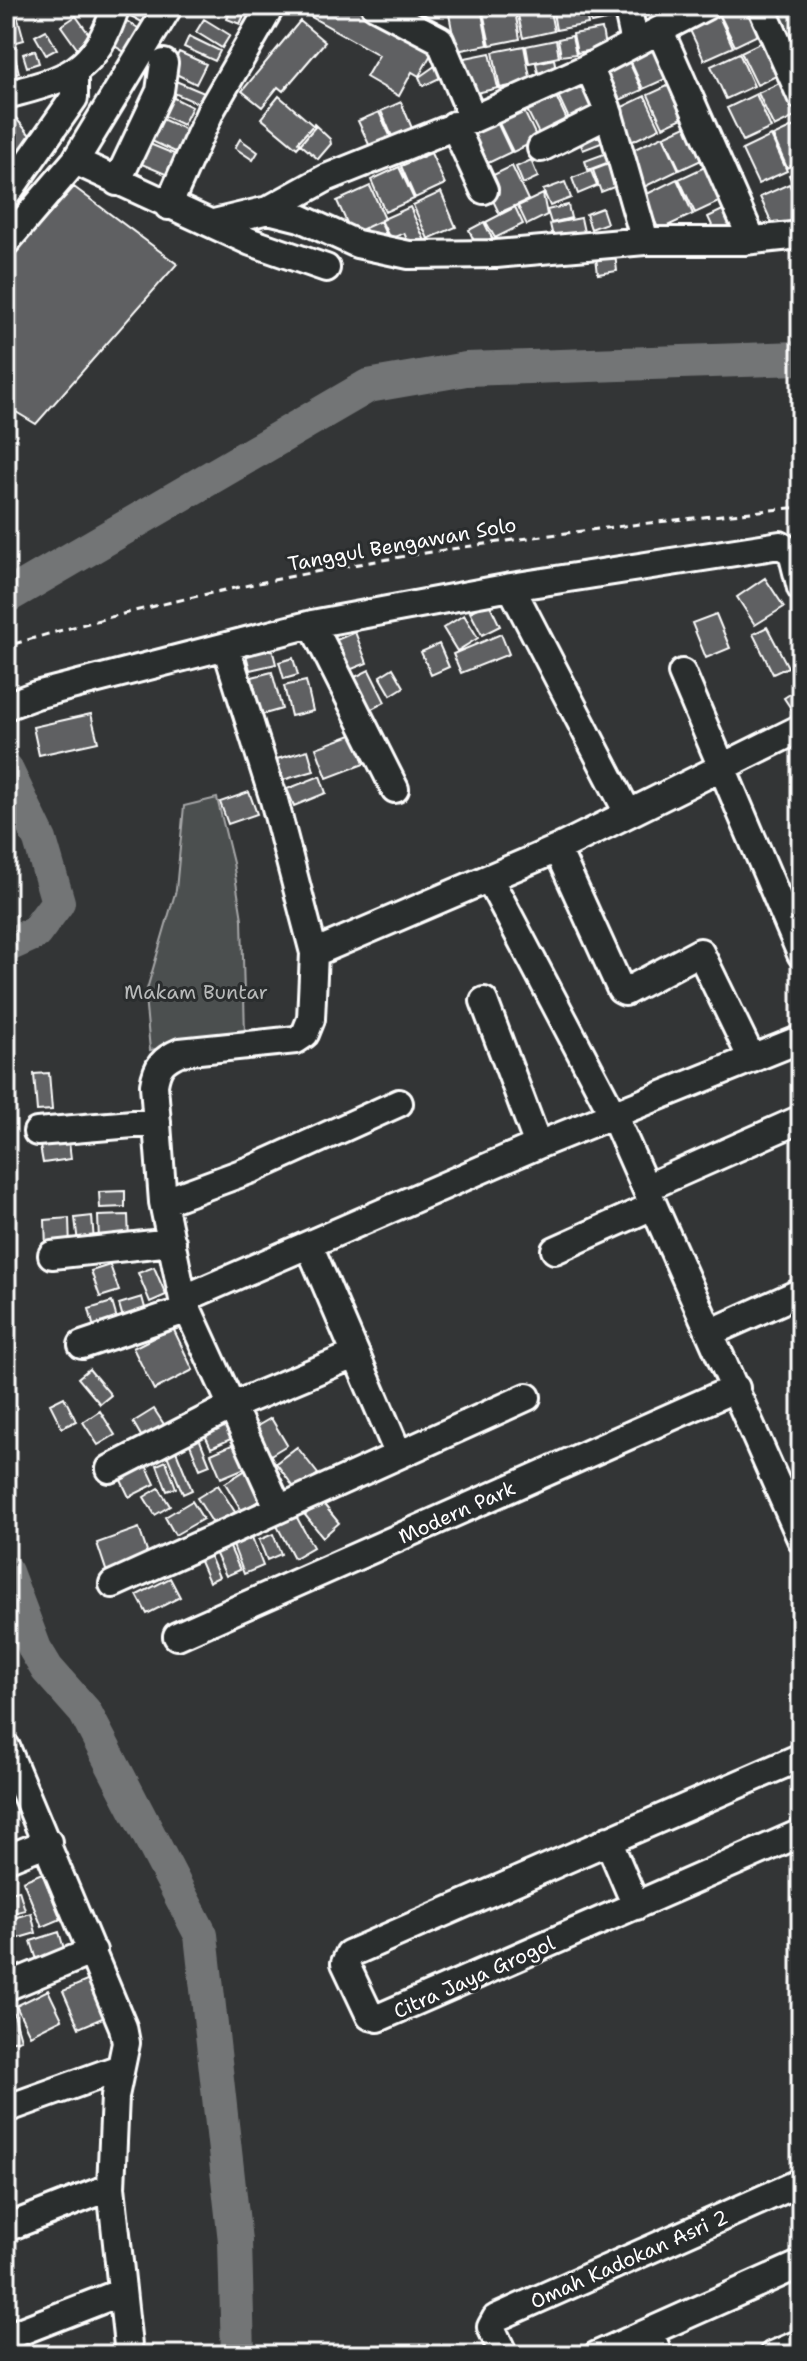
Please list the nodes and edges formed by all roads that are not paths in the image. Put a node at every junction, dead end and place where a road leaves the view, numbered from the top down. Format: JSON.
{"nodes":[{"id":1,"x":116,"y":6,"type":"edge"},
{"id":2,"x":169,"y":6,"type":"edge"},
{"id":3,"x":271,"y":6,"type":"edge"},
{"id":4,"x":375,"y":6,"type":"edge"},
{"id":5,"x":627,"y":6,"type":"edge"},
{"id":6,"x":706,"y":6,"type":"edge"},
{"id":7,"x":761,"y":6,"type":"edge"},
{"id":8,"x":660,"y":31,"type":"junction"},
{"id":9,"x":635,"y":43,"type":"junction"},
{"id":10,"x":164,"y":63,"type":"dead end"},
{"id":11,"x":589,"y":67,"type":"junction"},
{"id":12,"x":74,"y":85,"type":"junction"},
{"id":13,"x":6,"y":95,"type":"edge"},
{"id":14,"x":801,"y":96,"type":"edge"},
{"id":15,"x":609,"y":114,"type":"junction"},
{"id":16,"x":464,"y":122,"type":"junction"},
{"id":17,"x":87,"y":137,"type":"junction"},
{"id":18,"x":541,"y":148,"type":"dead end"},
{"id":19,"x":75,"y":161,"type":"junction"},
{"id":20,"x":117,"y":182,"type":"junction"},
{"id":21,"x":484,"y":190,"type":"dead end"},
{"id":22,"x":6,"y":195,"type":"edge"},
{"id":23,"x":168,"y":206,"type":"junction"},
{"id":24,"x":268,"y":210,"type":"junction"},
{"id":25,"x":214,"y":223,"type":"junction"},
{"id":26,"x":801,"y":235,"type":"edge"},
{"id":27,"x":752,"y":240,"type":"junction"},
{"id":28,"x":645,"y":241,"type":"junction"},
{"id":29,"x":6,"y":242,"type":"edge"},
{"id":30,"x":326,"y":268,"type":"dead end"},
{"id":31,"x":511,"y":587,"type":"junction"},
{"id":32,"x":801,"y":588,"type":"edge"},
{"id":33,"x":312,"y":624,"type":"junction"},
{"id":34,"x":226,"y":647,"type":"junction"},
{"id":35,"x":682,"y":673,"type":"dead end"},
{"id":36,"x":7,"y":706,"type":"edge"},
{"id":37,"x":801,"y":728,"type":"edge"},
{"id":38,"x":722,"y":768,"type":"junction"},
{"id":39,"x":395,"y":789,"type":"dead end"},
{"id":40,"x":628,"y":813,"type":"junction"},
{"id":41,"x":557,"y":849,"type":"junction"},
{"id":42,"x":490,"y":880,"type":"junction"},
{"id":43,"x":314,"y":953,"type":"junction"},
{"id":44,"x":801,"y":954,"type":"edge"},
{"id":45,"x":484,"y":1001,"type":"dead end"},
{"id":46,"x":801,"y":1039,"type":"edge"},
{"id":47,"x":752,"y":1059,"type":"junction"},
{"id":48,"x":399,"y":1103,"type":"dead end"},
{"id":49,"x":613,"y":1114,"type":"junction"},
{"id":50,"x":801,"y":1119,"type":"edge"},
{"id":51,"x":157,"y":1122,"type":"junction"},
{"id":52,"x":37,"y":1132,"type":"dead end"},
{"id":53,"x":538,"y":1145,"type":"junction"},
{"id":54,"x":650,"y":1196,"type":"junction"},
{"id":55,"x":163,"y":1202,"type":"junction"},
{"id":56,"x":172,"y":1242,"type":"junction"},
{"id":57,"x":309,"y":1245,"type":"junction"},
{"id":58,"x":555,"y":1250,"type":"dead end"},
{"id":59,"x":52,"y":1255,"type":"dead end"},
{"id":60,"x":801,"y":1292,"type":"edge"},
{"id":61,"x":185,"y":1304,"type":"junction"},
{"id":62,"x":712,"y":1332,"type":"junction"},
{"id":63,"x":82,"y":1345,"type":"dead end"},
{"id":64,"x":354,"y":1355,"type":"junction"},
{"id":65,"x":736,"y":1388,"type":"junction"},
{"id":66,"x":527,"y":1397,"type":"dead end"},
{"id":67,"x":230,"y":1407,"type":"junction"},
{"id":68,"x":398,"y":1453,"type":"junction"},
{"id":69,"x":110,"y":1469,"type":"dead end"},
{"id":70,"x":278,"y":1507,"type":"junction"},
{"id":71,"x":801,"y":1539,"type":"edge"},
{"id":72,"x":113,"y":1584,"type":"dead end"},
{"id":73,"x":177,"y":1636,"type":"dead end"},
{"id":74,"x":6,"y":1747,"type":"edge"},
{"id":75,"x":801,"y":1757,"type":"edge"},
{"id":76,"x":801,"y":1833,"type":"edge"},
{"id":77,"x":608,"y":1840,"type":"junction"},
{"id":78,"x":48,"y":1842,"type":"junction"},
{"id":79,"x":6,"y":1859,"type":"edge"},
{"id":80,"x":636,"y":1906,"type":"junction"},
{"id":81,"x":93,"y":1951,"type":"junction"},
{"id":82,"x":6,"y":1987,"type":"edge"},
{"id":83,"x":120,"y":2068,"type":"junction"},
{"id":84,"x":6,"y":2109,"type":"edge"},
{"id":85,"x":801,"y":2182,"type":"edge"},
{"id":86,"x":111,"y":2187,"type":"junction"},
{"id":87,"x":6,"y":2228,"type":"edge"},
{"id":88,"x":801,"y":2264,"type":"edge"},
{"id":89,"x":122,"y":2292,"type":"junction"},
{"id":90,"x":6,"y":2337,"type":"edge"},
{"id":91,"x":801,"y":2343,"type":"edge"},
{"id":92,"x":654,"y":2344,"type":"edge"},
{"id":93,"x":129,"y":2355,"type":"edge"},
{"id":94,"x":504,"y":2355,"type":"edge"},
{"id":95,"x":597,"y":2355,"type":"edge"},
{"id":96,"x":773,"y":2355,"type":"edge"}],
"edges":[{"from":1,"to":12,"type":"street"},
{"from":2,"to":17,"type":"street"},
{"from":3,"to":23,"type":"street"},
{"from":4,"to":16,"type":"street"},
{"from":5,"to":9,"type":"street"},
{"from":6,"to":8,"type":"street"},
{"from":7,"to":14,"type":"street"},
{"from":8,"to":9,"type":"street"},
{"from":8,"to":27,"type":"street"},
{"from":9,"to":11,"type":"street"},
{"from":10,"to":20,"type":"street"},
{"from":11,"to":15,"type":"street"},
{"from":11,"to":16,"type":"street"},
{"from":12,"to":13,"type":"street"},
{"from":12,"to":17,"type":"street"},
{"from":12,"to":22,"type":"street"},
{"from":15,"to":18,"type":"street"},
{"from":15,"to":28,"type":"street"},
{"from":16,"to":21,"type":"street"},
{"from":16,"to":24,"type":"street"},
{"from":17,"to":19,"type":"street"},
{"from":19,"to":20,"type":"street"},
{"from":19,"to":29,"type":"street"},
{"from":20,"to":23,"type":"street"},
{"from":23,"to":25,"type":"street"},
{"from":24,"to":25,"type":"street"},
{"from":24,"to":28,"type":"street"},
{"from":25,"to":30,"type":"street"},
{"from":26,"to":27,"type":"street"},
{"from":27,"to":28,"type":"street"},
{"from":31,"to":32,"type":"street"},
{"from":31,"to":33,"type":"street"},
{"from":31,"to":40,"type":"street"},
{"from":33,"to":34,"type":"street"},
{"from":33,"to":39,"type":"street"},
{"from":34,"to":36,"type":"street"},
{"from":34,"to":43,"type":"street"},
{"from":35,"to":38,"type":"street"},
{"from":37,"to":38,"type":"street"},
{"from":38,"to":40,"type":"street"},
{"from":38,"to":44,"type":"street"},
{"from":40,"to":41,"type":"street"},
{"from":41,"to":42,"type":"street"},
{"from":41,"to":47,"type":"street"},
{"from":42,"to":43,"type":"street"},
{"from":42,"to":49,"type":"street"},
{"from":43,"to":51,"type":"street"},
{"from":45,"to":53,"type":"street"},
{"from":46,"to":47,"type":"street"},
{"from":47,"to":49,"type":"street"},
{"from":48,"to":55,"type":"street"},
{"from":49,"to":53,"type":"street"},
{"from":49,"to":54,"type":"street"},
{"from":50,"to":54,"type":"street"},
{"from":51,"to":52,"type":"street"},
{"from":51,"to":55,"type":"street"},
{"from":53,"to":57,"type":"street"},
{"from":54,"to":58,"type":"street"},
{"from":54,"to":62,"type":"street"},
{"from":55,"to":56,"type":"street"},
{"from":56,"to":59,"type":"street"},
{"from":56,"to":61,"type":"street"},
{"from":57,"to":61,"type":"street"},
{"from":57,"to":64,"type":"street"},
{"from":60,"to":62,"type":"street"},
{"from":61,"to":63,"type":"street"},
{"from":61,"to":67,"type":"street"},
{"from":62,"to":65,"type":"street"},
{"from":64,"to":67,"type":"street"},
{"from":64,"to":68,"type":"street"},
{"from":65,"to":71,"type":"street"},
{"from":65,"to":73,"type":"street","name":"Modern Park"},
{"from":66,"to":68,"type":"street"},
{"from":67,"to":69,"type":"street"},
{"from":67,"to":70,"type":"street"},
{"from":68,"to":70,"type":"street"},
{"from":70,"to":72,"type":"street"},
{"from":74,"to":78,"type":"street"},
{"from":75,"to":77,"type":"street","name":"Citra Jaya Grogol"},
{"from":76,"to":80,"type":"street","name":"Citra Jaya Grogol"},
{"from":77,"to":80,"type":"street"},
{"from":77,"to":80,"type":"street","name":"Citra Jaya Grogol"},
{"from":78,"to":79,"type":"street"},
{"from":78,"to":81,"type":"street"},
{"from":81,"to":82,"type":"street"},
{"from":81,"to":83,"type":"street"},
{"from":83,"to":84,"type":"street"},
{"from":83,"to":86,"type":"street"},
{"from":85,"to":94,"type":"street","name":"Omah Kadokan Asri 2"},
{"from":86,"to":87,"type":"street"},
{"from":86,"to":89,"type":"street"},
{"from":88,"to":92,"type":"street"},
{"from":89,"to":90,"type":"street"},
{"from":89,"to":93,"type":"street"},
{"from":91,"to":96,"type":"street"},
{"from":92,"to":95,"type":"street"}]}
